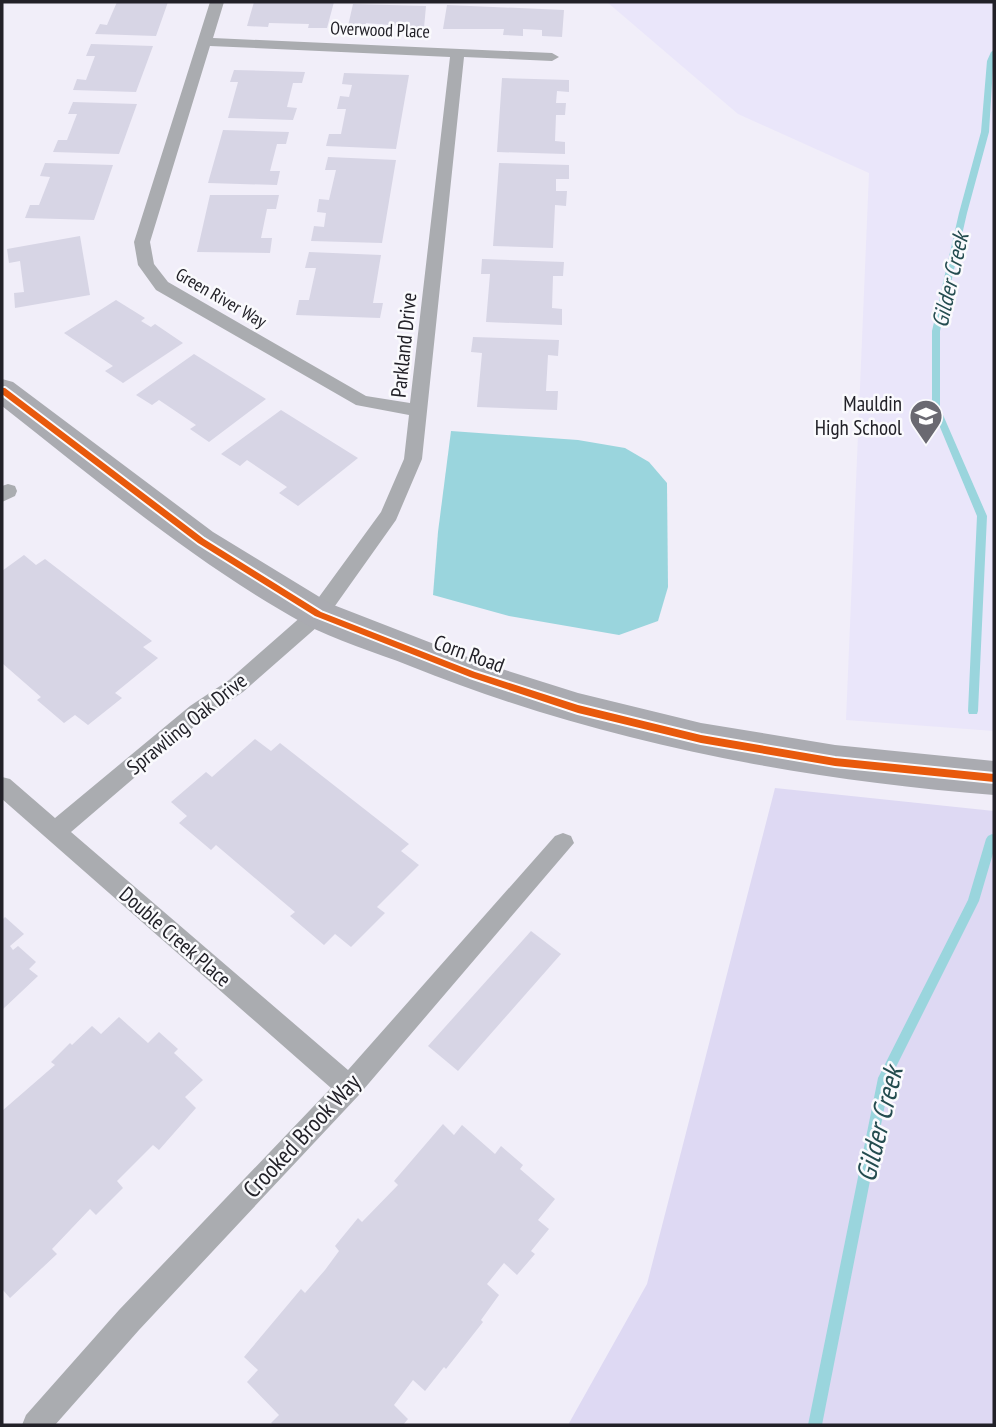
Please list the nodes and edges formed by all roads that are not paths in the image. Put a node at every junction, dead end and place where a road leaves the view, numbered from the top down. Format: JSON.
{"nodes":[{"id":1,"x":217,"y":2,"type":"edge"},
{"id":2,"x":205,"y":42,"type":"junction"},
{"id":3,"x":457,"y":53,"type":"junction"},
{"id":4,"x":552,"y":57,"type":"dead end"},
{"id":5,"x":2,"y":390,"type":"edge"},
{"id":6,"x":420,"y":411,"type":"junction"},
{"id":7,"x":318,"y":614,"type":"junction"},
{"id":8,"x":994,"y":778,"type":"edge"},
{"id":9,"x":2,"y":786,"type":"edge"},
{"id":10,"x":55,"y":832,"type":"junction"},
{"id":11,"x":563,"y":843,"type":"dead end"},
{"id":12,"x":349,"y":1087,"type":"junction"},
{"id":13,"x":36,"y":1425,"type":"edge"}],
"edges":[{"from":1,"to":2,"type":"lane","name":"Green River Way"},
{"from":2,"to":3,"type":"lane","name":"Overwood Place"},
{"from":2,"to":6,"type":"lane","name":"Green River Way"},
{"from":3,"to":4,"type":"lane","name":"Overwood Place"},
{"from":3,"to":6,"type":"lane","name":"Parkland Drive"},
{"from":5,"to":7,"type":"street","name":"Corn Road"},
{"from":6,"to":7,"type":"lane","name":"Parkland Drive"},
{"from":7,"to":8,"type":"street","name":"Corn Road"},
{"from":7,"to":10,"type":"lane","name":"Sprawling Oak Drive"},
{"from":9,"to":10,"type":"lane","name":"Double Creek Place"},
{"from":10,"to":12,"type":"lane","name":"Double Creek Place"},
{"from":11,"to":12,"type":"lane","name":"Crooked Brook Way"},
{"from":12,"to":13,"type":"lane","name":"Crooked Brook Way"}]}
